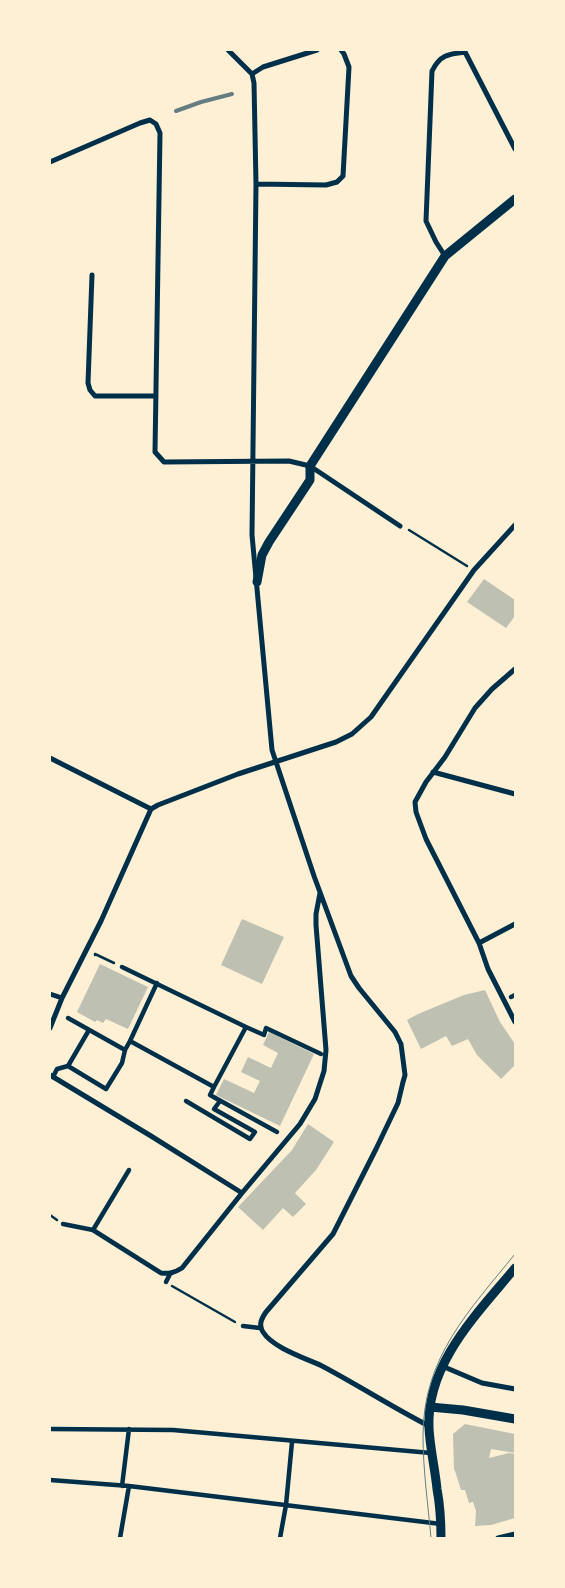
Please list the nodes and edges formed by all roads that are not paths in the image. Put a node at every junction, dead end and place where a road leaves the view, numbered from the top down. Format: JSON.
{"nodes":[{"id":1,"x":228,"y":50,"type":"edge"},
{"id":2,"x":317,"y":50,"type":"edge"},
{"id":3,"x":465,"y":51,"type":"edge"},
{"id":4,"x":343,"y":52,"type":"edge"},
{"id":5,"x":252,"y":74,"type":"junction"},
{"id":6,"x":515,"y":149,"type":"edge"},
{"id":7,"x":50,"y":162,"type":"edge"},
{"id":8,"x":256,"y":184,"type":"junction"},
{"id":9,"x":515,"y":199,"type":"edge"},
{"id":10,"x":445,"y":256,"type":"junction"},
{"id":11,"x":92,"y":275,"type":"dead end"},
{"id":12,"x":156,"y":396,"type":"junction"},
{"id":13,"x":253,"y":462,"type":"junction"},
{"id":14,"x":310,"y":466,"type":"junction"},
{"id":15,"x":515,"y":525,"type":"edge"},
{"id":16,"x":400,"y":526,"type":"dead end"},
{"id":17,"x":257,"y":582,"type":"junction"},
{"id":18,"x":515,"y":669,"type":"edge"},
{"id":19,"x":50,"y":758,"type":"edge"},
{"id":20,"x":276,"y":762,"type":"junction"},
{"id":21,"x":433,"y":772,"type":"junction"},
{"id":22,"x":515,"y":794,"type":"edge"},
{"id":23,"x":151,"y":809,"type":"junction"},
{"id":24,"x":320,"y":892,"type":"junction"},
{"id":25,"x":515,"y":924,"type":"edge"},
{"id":26,"x":479,"y":943,"type":"junction"},
{"id":27,"x":122,"y":967,"type":"dead end"},
{"id":28,"x":157,"y":984,"type":"junction"},
{"id":29,"x":50,"y":994,"type":"edge"},
{"id":30,"x":62,"y":998,"type":"junction"},
{"id":31,"x":68,"y":1018,"type":"dead end"},
{"id":32,"x":515,"y":1022,"type":"edge"},
{"id":33,"x":246,"y":1027,"type":"junction"},
{"id":34,"x":50,"y":1028,"type":"edge"},
{"id":35,"x":89,"y":1030,"type":"junction"},
{"id":36,"x":130,"y":1040,"type":"junction"},
{"id":37,"x":125,"y":1050,"type":"junction"},
{"id":38,"x":321,"y":1054,"type":"dead end"},
{"id":39,"x":68,"y":1066,"type":"junction"},
{"id":40,"x":52,"y":1076,"type":"edge"},
{"id":41,"x":214,"y":1087,"type":"junction"},
{"id":42,"x":186,"y":1101,"type":"dead end"},
{"id":43,"x":220,"y":1101,"type":"junction"},
{"id":44,"x":277,"y":1132,"type":"dead end"},
{"id":45,"x":129,"y":1170,"type":"dead end"},
{"id":46,"x":242,"y":1193,"type":"junction"},
{"id":47,"x":63,"y":1224,"type":"dead end"},
{"id":48,"x":93,"y":1230,"type":"junction"},
{"id":49,"x":515,"y":1268,"type":"edge"},
{"id":50,"x":170,"y":1274,"type":"junction"},
{"id":51,"x":166,"y":1282,"type":"road end"},
{"id":52,"x":243,"y":1326,"type":"road end"},
{"id":53,"x":260,"y":1328,"type":"junction"},
{"id":54,"x":442,"y":1366,"type":"junction"},
{"id":55,"x":515,"y":1389,"type":"edge"},
{"id":56,"x":430,"y":1407,"type":"junction"},
{"id":57,"x":515,"y":1419,"type":"edge"},
{"id":58,"x":428,"y":1426,"type":"junction"},
{"id":59,"x":50,"y":1429,"type":"edge"},
{"id":60,"x":129,"y":1429,"type":"junction"},
{"id":61,"x":292,"y":1442,"type":"junction"},
{"id":62,"x":430,"y":1454,"type":"junction"},
{"id":63,"x":50,"y":1480,"type":"edge"},
{"id":64,"x":122,"y":1486,"type":"junction"},
{"id":65,"x":129,"y":1486,"type":"junction"},
{"id":66,"x":286,"y":1505,"type":"junction"},
{"id":67,"x":441,"y":1524,"type":"junction"},
{"id":68,"x":515,"y":1534,"type":"edge"},
{"id":69,"x":120,"y":1538,"type":"edge"},
{"id":70,"x":280,"y":1538,"type":"edge"},
{"id":71,"x":441,"y":1538,"type":"edge"},
{"id":72,"x":498,"y":1538,"type":"edge"}],
"edges":[{"from":1,"to":5,"type":"street"},
{"from":2,"to":5,"type":"street"},
{"from":3,"to":6,"type":"street"},
{"from":3,"to":10,"type":"street"},
{"from":4,"to":8,"type":"street"},
{"from":5,"to":8,"type":"street"},
{"from":7,"to":12,"type":"street"},
{"from":8,"to":13,"type":"street"},
{"from":9,"to":10,"type":"street"},
{"from":10,"to":14,"type":"street"},
{"from":11,"to":12,"type":"street"},
{"from":12,"to":13,"type":"street"},
{"from":13,"to":14,"type":"street"},
{"from":13,"to":17,"type":"street"},
{"from":14,"to":16,"type":"street"},
{"from":14,"to":17,"type":"street"},
{"from":15,"to":20,"type":"street"},
{"from":17,"to":20,"type":"street"},
{"from":18,"to":21,"type":"street"},
{"from":19,"to":23,"type":"street"},
{"from":20,"to":23,"type":"street"},
{"from":20,"to":24,"type":"street"},
{"from":21,"to":22,"type":"street"},
{"from":21,"to":26,"type":"street"},
{"from":23,"to":30,"type":"street"},
{"from":24,"to":46,"type":"street"},
{"from":24,"to":53,"type":"street"},
{"from":25,"to":26,"type":"street"},
{"from":26,"to":32,"type":"street"},
{"from":27,"to":28,"type":"street"},
{"from":28,"to":33,"type":"street"},
{"from":28,"to":36,"type":"street"},
{"from":29,"to":30,"type":"street"},
{"from":30,"to":34,"type":"street"},
{"from":31,"to":35,"type":"street"},
{"from":33,"to":38,"type":"street"},
{"from":33,"to":41,"type":"street"},
{"from":35,"to":37,"type":"street"},
{"from":35,"to":39,"type":"street"},
{"from":36,"to":37,"type":"street"},
{"from":36,"to":41,"type":"street"},
{"from":37,"to":39,"type":"street"},
{"from":39,"to":40,"type":"street"},
{"from":40,"to":46,"type":"street"},
{"from":41,"to":43,"type":"street"},
{"from":42,"to":43,"type":"street"},
{"from":43,"to":44,"type":"street"},
{"from":45,"to":48,"type":"street"},
{"from":46,"to":50,"type":"street"},
{"from":47,"to":48,"type":"street"},
{"from":48,"to":50,"type":"street"},
{"from":49,"to":54,"type":"street"},
{"from":50,"to":51,"type":"street"},
{"from":52,"to":53,"type":"street"},
{"from":53,"to":58,"type":"street"},
{"from":54,"to":55,"type":"street"},
{"from":54,"to":56,"type":"street"},
{"from":56,"to":57,"type":"street"},
{"from":56,"to":58,"type":"street"},
{"from":58,"to":62,"type":"street"},
{"from":59,"to":60,"type":"street"},
{"from":60,"to":61,"type":"street"},
{"from":60,"to":64,"type":"street"},
{"from":61,"to":62,"type":"street"},
{"from":61,"to":66,"type":"street"},
{"from":62,"to":67,"type":"street"},
{"from":63,"to":64,"type":"street"},
{"from":64,"to":65,"type":"street"},
{"from":65,"to":66,"type":"street"},
{"from":65,"to":69,"type":"street"},
{"from":66,"to":67,"type":"street"},
{"from":66,"to":70,"type":"street"},
{"from":67,"to":71,"type":"street"},
{"from":68,"to":72,"type":"street"}]}
